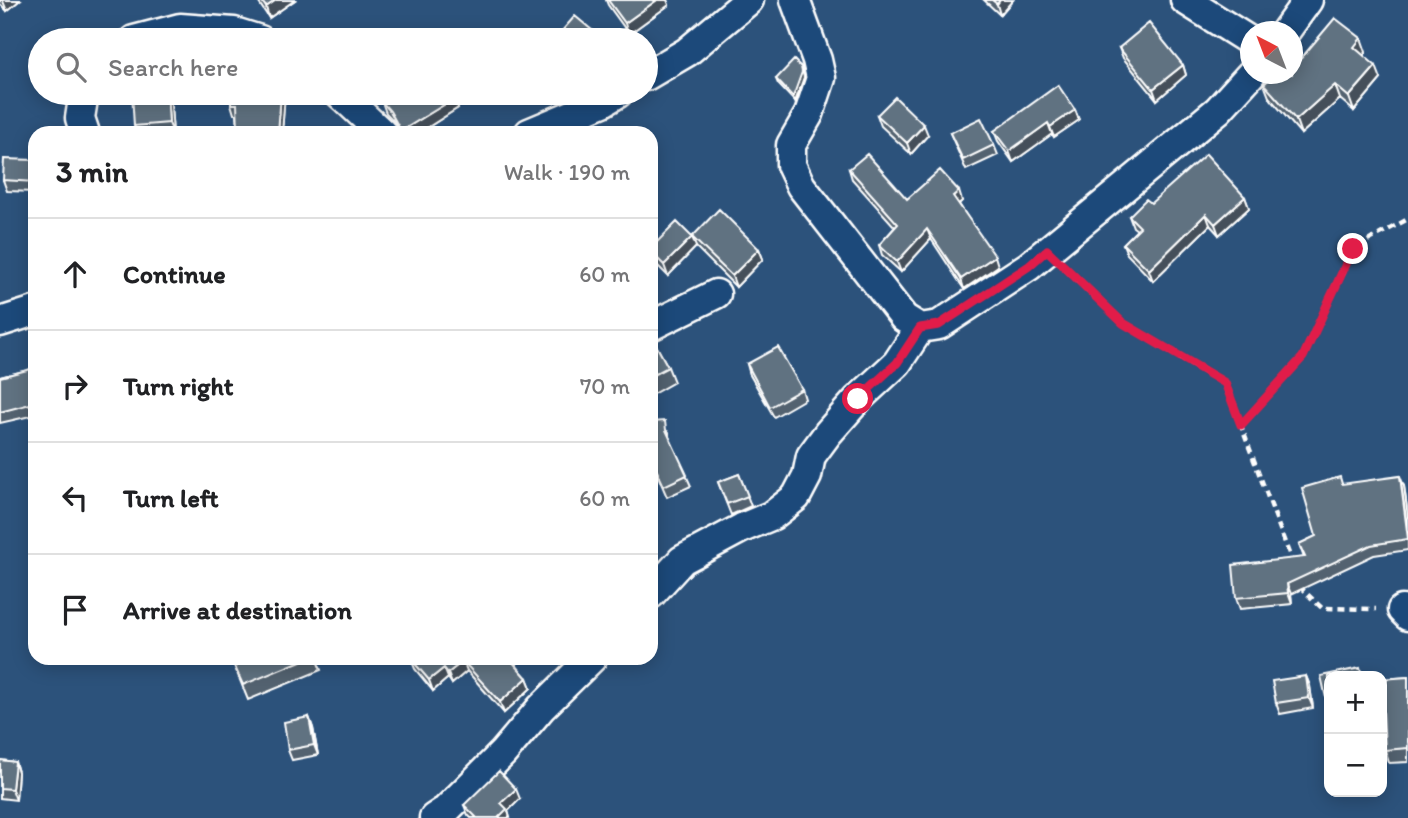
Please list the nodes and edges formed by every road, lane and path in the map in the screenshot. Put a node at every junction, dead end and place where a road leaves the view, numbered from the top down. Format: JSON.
{"nodes":[{"id":1,"x":749,"y":0,"type":"edge"},
{"id":2,"x":795,"y":0,"type":"edge"},
{"id":3,"x":1185,"y":0,"type":"edge"},
{"id":4,"x":1308,"y":0,"type":"edge"},
{"id":5,"x":1293,"y":21,"type":"edge"},
{"id":6,"x":1240,"y":34,"type":"edge"},
{"id":7,"x":658,"y":69,"type":"edge"},
{"id":8,"x":1242,"y":84,"type":"edge"},
{"id":9,"x":82,"y":105,"type":"edge"},
{"id":10,"x":353,"y":105,"type":"edge"},
{"id":11,"x":596,"y":105,"type":"edge"},
{"id":12,"x":83,"y":126,"type":"edge"},
{"id":13,"x":375,"y":126,"type":"edge"},
{"id":14,"x":546,"y":126,"type":"edge"},
{"id":15,"x":1408,"y":219,"type":"edge"},
{"id":16,"x":1047,"y":250,"type":"junction"},
{"id":17,"x":716,"y":294,"type":"dead end"},
{"id":18,"x":28,"y":313,"type":"edge"},
{"id":19,"x":0,"y":322,"type":"edge"},
{"id":20,"x":658,"y":323,"type":"edge"},
{"id":21,"x":920,"y":328,"type":"junction"},
{"id":22,"x":1241,"y":425,"type":"junction"},
{"id":23,"x":1294,"y":565,"type":"edge"},
{"id":24,"x":1298,"y":578,"type":"edge"},
{"id":25,"x":658,"y":586,"type":"edge"},
{"id":26,"x":1405,"y":613,"type":"edge"},
{"id":27,"x":585,"y":665,"type":"edge"},
{"id":28,"x":434,"y":818,"type":"edge"}],
"edges":[{"from":1,"to":7,"type":"street"},
{"from":2,"to":21,"type":"street"},
{"from":3,"to":6,"type":"street"},
{"from":4,"to":5,"type":"street"},
{"from":8,"to":16,"type":"street"},
{"from":9,"to":12,"type":"street"},
{"from":10,"to":13,"type":"street"},
{"from":11,"to":14,"type":"street"},
{"from":15,"to":22,"type":"path"},
{"from":16,"to":21,"type":"street"},
{"from":16,"to":22,"type":"path"},
{"from":17,"to":20,"type":"street"},
{"from":18,"to":19,"type":"street"},
{"from":21,"to":25,"type":"street"},
{"from":22,"to":23,"type":"path"},
{"from":24,"to":26,"type":"path"},
{"from":27,"to":28,"type":"street"}]}
